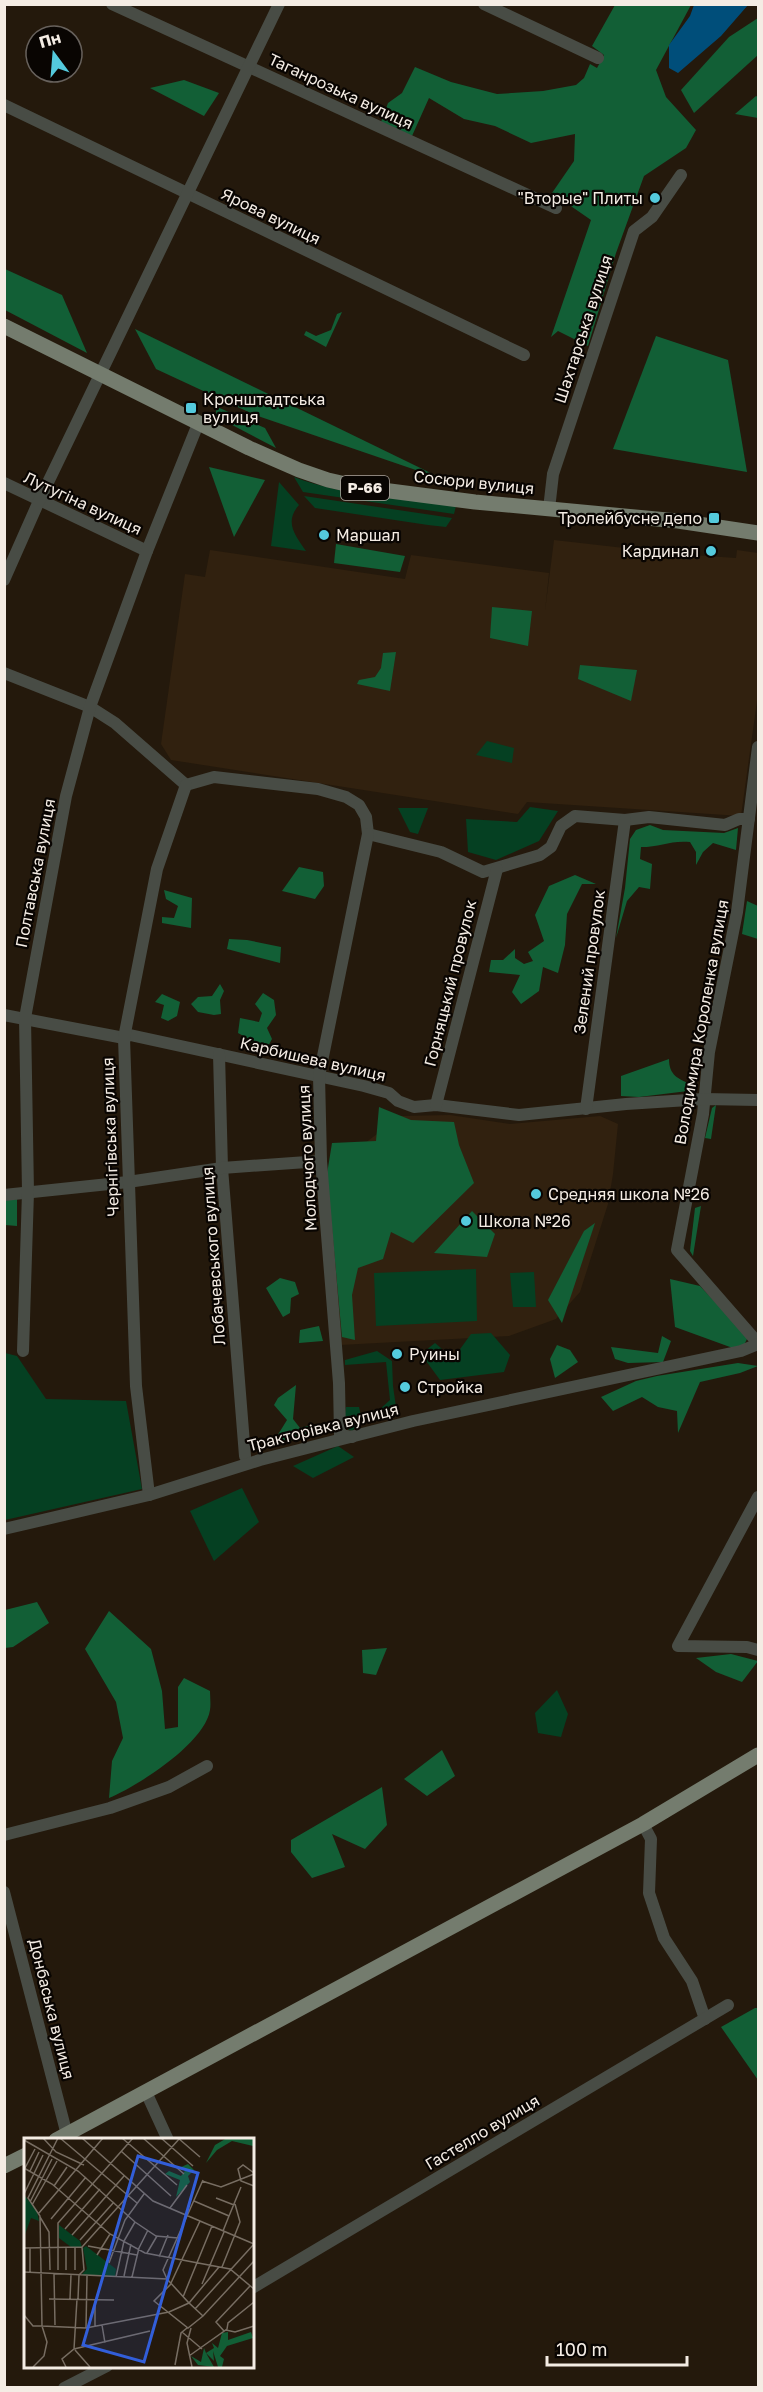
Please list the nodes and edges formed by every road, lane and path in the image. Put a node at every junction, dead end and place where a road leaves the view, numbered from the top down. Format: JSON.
{"nodes":[{"id":1,"x":112,"y":4,"type":"edge"},
{"id":2,"x":279,"y":4,"type":"edge"},
{"id":3,"x":484,"y":4,"type":"edge"},
{"id":4,"x":598,"y":58,"type":"dead end"},
{"id":5,"x":250,"y":68,"type":"junction"},
{"id":6,"x":4,"y":105,"type":"edge"},
{"id":7,"x":681,"y":175,"type":"dead end"},
{"id":8,"x":187,"y":194,"type":"junction"},
{"id":9,"x":556,"y":208,"type":"dead end"},
{"id":10,"x":4,"y":326,"type":"edge"},
{"id":11,"x":524,"y":355,"type":"dead end"},
{"id":12,"x":101,"y":374,"type":"junction"},
{"id":13,"x":198,"y":424,"type":"junction"},
{"id":14,"x":4,"y":483,"type":"edge"},
{"id":15,"x":39,"y":501,"type":"junction"},
{"id":16,"x":549,"y":509,"type":"junction"},
{"id":17,"x":759,"y":533,"type":"edge"},
{"id":18,"x":147,"y":552,"type":"junction"},
{"id":19,"x":4,"y":579,"type":"edge"},
{"id":20,"x":4,"y":673,"type":"edge"},
{"id":21,"x":90,"y":706,"type":"junction"},
{"id":22,"x":759,"y":747,"type":"edge"},
{"id":23,"x":186,"y":785,"type":"junction"},
{"id":24,"x":749,"y":819,"type":"junction"},
{"id":25,"x":625,"y":820,"type":"junction"},
{"id":26,"x":368,"y":834,"type":"junction"},
{"id":27,"x":496,"y":869,"type":"junction"},
{"id":28,"x":4,"y":1015,"type":"edge"},
{"id":29,"x":25,"y":1018,"type":"junction"},
{"id":30,"x":124,"y":1038,"type":"junction"},
{"id":31,"x":219,"y":1054,"type":"junction"},
{"id":32,"x":319,"y":1076,"type":"junction"},
{"id":33,"x":704,"y":1099,"type":"junction"},
{"id":34,"x":759,"y":1100,"type":"edge"},
{"id":35,"x":436,"y":1105,"type":"junction"},
{"id":36,"x":586,"y":1108,"type":"junction"},
{"id":37,"x":321,"y":1161,"type":"junction"},
{"id":38,"x":222,"y":1168,"type":"junction"},
{"id":39,"x":128,"y":1182,"type":"junction"},
{"id":40,"x":28,"y":1192,"type":"junction"},
{"id":41,"x":4,"y":1195,"type":"edge"},
{"id":42,"x":759,"y":1343,"type":"edge"},
{"id":43,"x":23,"y":1351,"type":"dead end"},
{"id":44,"x":353,"y":1437,"type":"junction"},
{"id":45,"x":245,"y":1456,"type":"dead end"},
{"id":46,"x":150,"y":1495,"type":"junction"},
{"id":47,"x":759,"y":1497,"type":"edge"},
{"id":48,"x":4,"y":1529,"type":"edge"},
{"id":49,"x":759,"y":1650,"type":"edge"},
{"id":50,"x":759,"y":1755,"type":"edge"},
{"id":51,"x":207,"y":1766,"type":"dead end"},
{"id":52,"x":643,"y":1824,"type":"junction"},
{"id":53,"x":4,"y":1834,"type":"edge"},
{"id":54,"x":4,"y":1892,"type":"edge"},
{"id":55,"x":728,"y":2005,"type":"dead end"},
{"id":56,"x":705,"y":2019,"type":"junction"},
{"id":57,"x":146,"y":2092,"type":"junction"},
{"id":58,"x":71,"y":2136,"type":"edge"},
{"id":59,"x":167,"y":2138,"type":"edge"},
{"id":60,"x":24,"y":2156,"type":"edge"},
{"id":61,"x":4,"y":2166,"type":"edge"},
{"id":62,"x":254,"y":2287,"type":"edge"},
{"id":63,"x":105,"y":2368,"type":"edge"},
{"id":64,"x":63,"y":2388,"type":"edge"}],
"edges":[{"from":1,"to":5,"type":"street","name":"Таганрозька вулиця"},
{"from":2,"to":5,"type":"street"},
{"from":3,"to":4,"type":"street"},
{"from":5,"to":8,"type":"street"},
{"from":5,"to":9,"type":"street","name":"Таганрозька вулиця"},
{"from":6,"to":8,"type":"street","name":"Ярова вулиця"},
{"from":7,"to":16,"type":"street","name":"Шахтарська вулиця"},
{"from":8,"to":11,"type":"street","name":"Ярова вулиця"},
{"from":8,"to":12,"type":"street"},
{"from":10,"to":12,"type":"main road","name":"Сосюри вулиця","number":"Р-66"},
{"from":12,"to":13,"type":"main road","name":"Сосюри вулиця","number":"Р-66"},
{"from":12,"to":15,"type":"street"},
{"from":13,"to":16,"type":"main road","name":"Сосюри вулиця","number":"Р-66"},
{"from":13,"to":18,"type":"street","name":"Полтавська вулиця"},
{"from":14,"to":15,"type":"street","name":"Лутугіна вулиця"},
{"from":15,"to":18,"type":"street","name":"Лутугіна вулиця"},
{"from":15,"to":19,"type":"street"},
{"from":16,"to":17,"type":"main road","name":"Сосюри вулиця","number":"Р-66"},
{"from":18,"to":21,"type":"street","name":"Полтавська вулиця"},
{"from":20,"to":21,"type":"street"},
{"from":21,"to":23,"type":"street"},
{"from":21,"to":29,"type":"street","name":"Полтавська вулиця"},
{"from":22,"to":24,"type":"street","name":"Володимира Короленка вулиця"},
{"from":23,"to":26,"type":"street"},
{"from":23,"to":30,"type":"street","name":"Чернігівська вулиця"},
{"from":24,"to":25,"type":"street"},
{"from":24,"to":33,"type":"street","name":"Володимира Короленка вулиця"},
{"from":25,"to":27,"type":"street"},
{"from":25,"to":36,"type":"street","name":"Зелений провулок"},
{"from":26,"to":27,"type":"street"},
{"from":26,"to":32,"type":"street","name":"Молодчого вулиця"},
{"from":27,"to":35,"type":"street","name":"Горняцький провулок"},
{"from":28,"to":29,"type":"street","name":"Карбишева вулиця"},
{"from":29,"to":30,"type":"street","name":"Карбишева вулиця"},
{"from":29,"to":40,"type":"street","name":"Полтавська вулиця"},
{"from":30,"to":31,"type":"street","name":"Карбишева вулиця"},
{"from":30,"to":39,"type":"street","name":"Чернігівська вулиця"},
{"from":31,"to":32,"type":"street","name":"Карбишева вулиця"},
{"from":31,"to":38,"type":"street","name":"Лобачевського вулиця"},
{"from":32,"to":35,"type":"street","name":"Карбишева вулиця"},
{"from":32,"to":37,"type":"street","name":"Молодчого вулиця"},
{"from":33,"to":34,"type":"street","name":"Карбишева вулиця"},
{"from":33,"to":36,"type":"street","name":"Карбишева вулиця"},
{"from":33,"to":42,"type":"street","name":"Володимира Короленка вулиця"},
{"from":35,"to":36,"type":"street","name":"Карбишева вулиця"},
{"from":37,"to":38,"type":"street"},
{"from":37,"to":44,"type":"street","name":"Молодчого вулиця"},
{"from":38,"to":39,"type":"street"},
{"from":38,"to":45,"type":"street","name":"Лобачевського вулиця"},
{"from":39,"to":40,"type":"street"},
{"from":39,"to":46,"type":"street","name":"Чернігівська вулиця"},
{"from":40,"to":41,"type":"street"},
{"from":40,"to":43,"type":"street","name":"Полтавська вулиця"},
{"from":42,"to":44,"type":"street","name":"Тракторівка вулиця"},
{"from":44,"to":46,"type":"street","name":"Тракторівка вулиця"},
{"from":46,"to":48,"type":"street","name":"Тракторівка вулиця"},
{"from":47,"to":49,"type":"street"},
{"from":50,"to":52,"type":"main road"},
{"from":51,"to":53,"type":"street"},
{"from":52,"to":56,"type":"street"},
{"from":52,"to":57,"type":"main road"},
{"from":54,"to":58,"type":"street","name":"Донбаська вулиця"},
{"from":55,"to":56,"type":"street","name":"Гастелло вулиця"},
{"from":56,"to":62,"type":"street","name":"Гастелло вулиця"},
{"from":57,"to":58,"type":"main road"},
{"from":57,"to":59,"type":"street"},
{"from":60,"to":61,"type":"main road"},
{"from":63,"to":64,"type":"street"}]}
